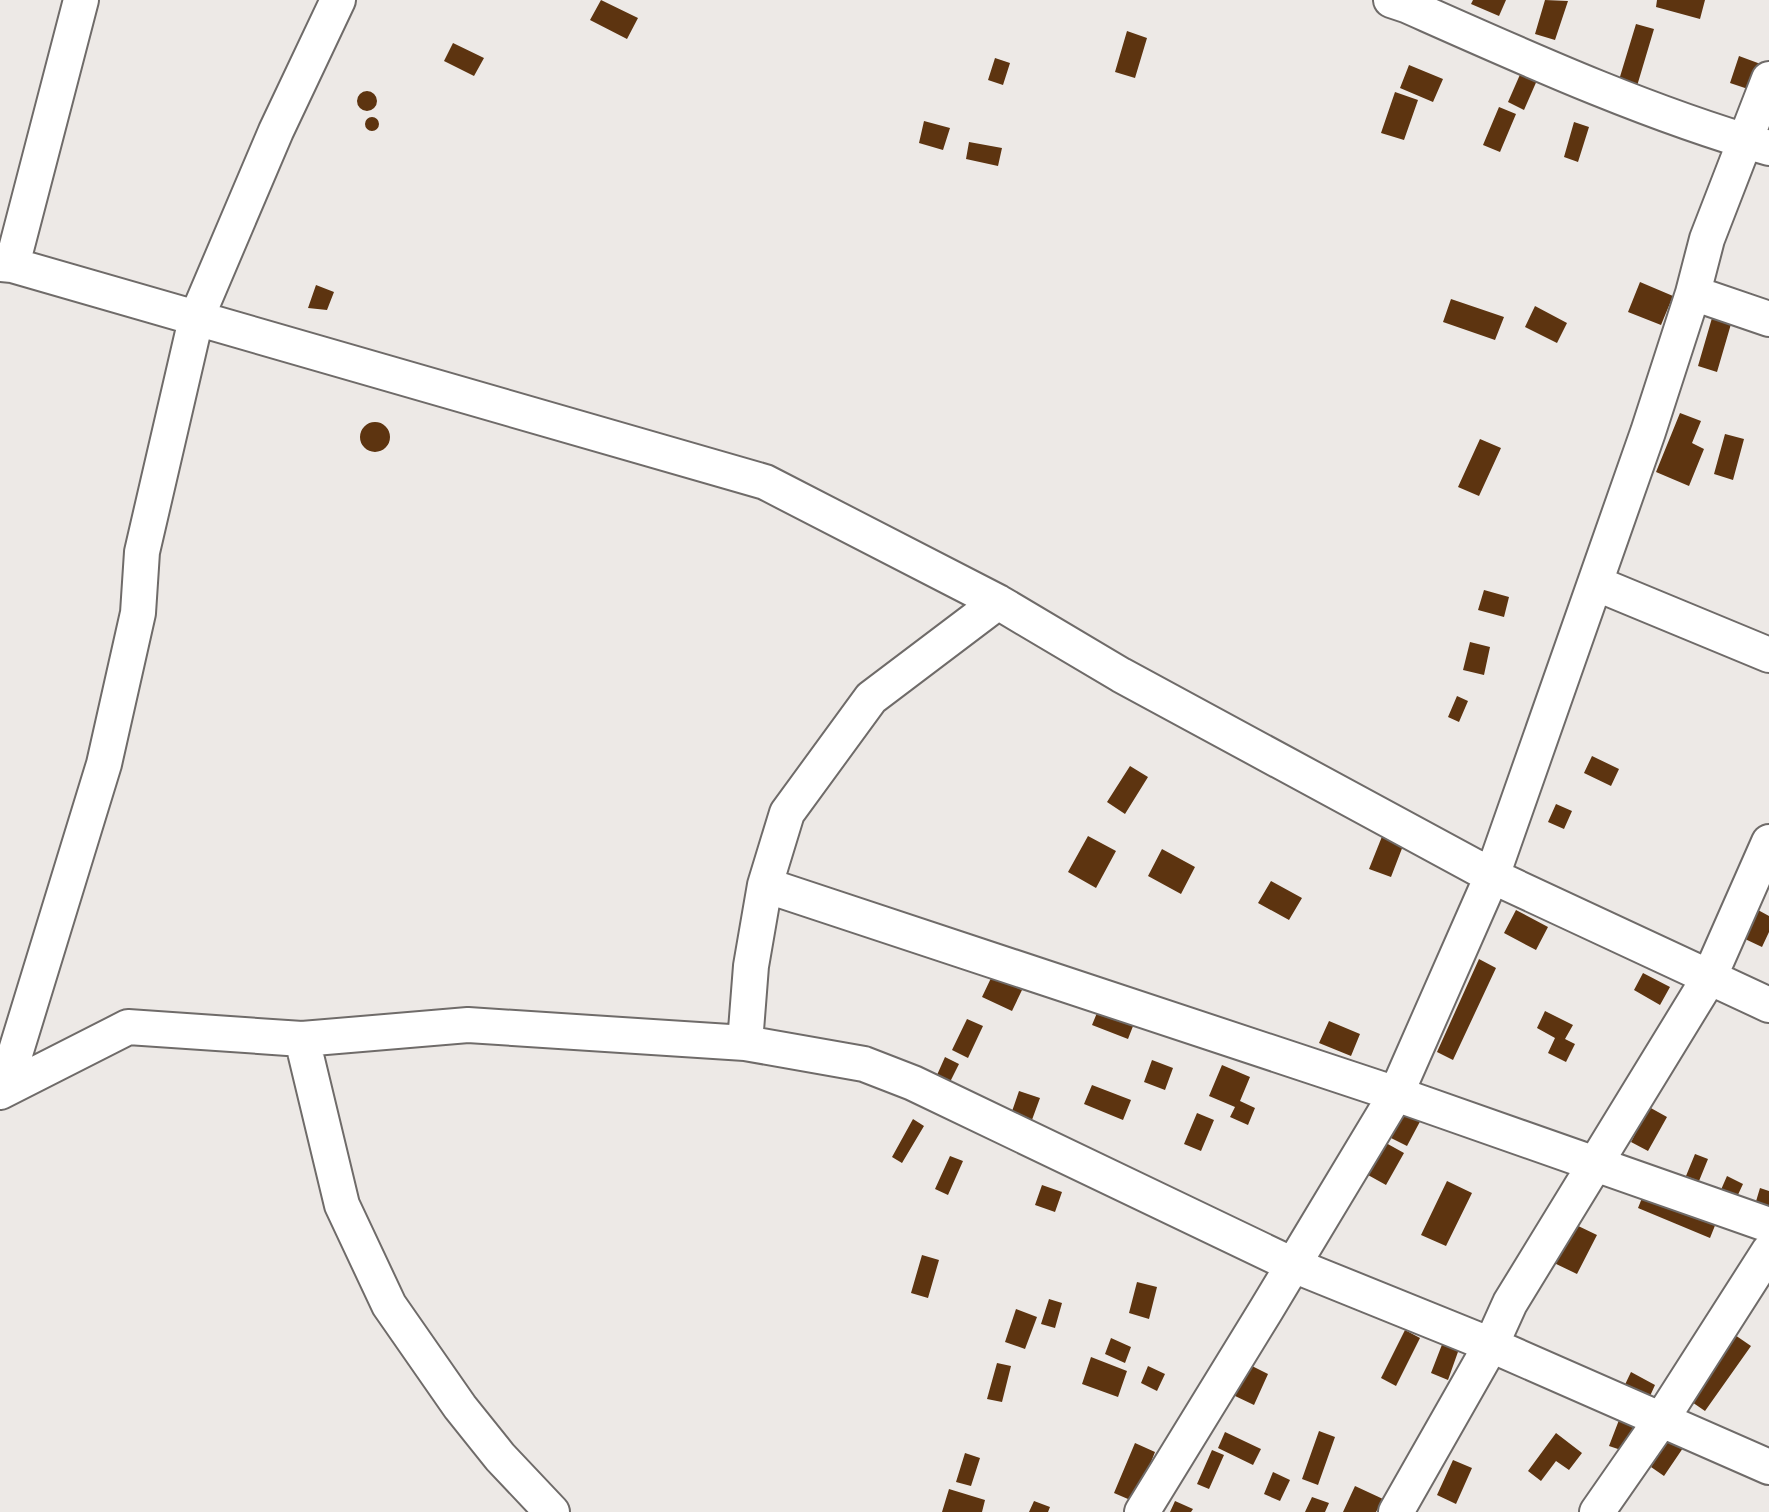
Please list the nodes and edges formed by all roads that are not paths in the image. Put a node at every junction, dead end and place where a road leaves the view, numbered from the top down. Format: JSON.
{"nodes":[{"id":1,"x":81,"y":0,"type":"edge"},
{"id":2,"x":338,"y":0,"type":"edge"},
{"id":3,"x":1401,"y":2,"type":"edge"},
{"id":4,"x":1769,"y":79,"type":"edge"},
{"id":5,"x":1757,"y":145,"type":"edge"},
{"id":6,"x":6,"y":264,"type":"edge"},
{"id":7,"x":1693,"y":293,"type":"junction"},
{"id":8,"x":196,"y":319,"type":"junction"},
{"id":9,"x":1769,"y":319,"type":"edge"},
{"id":10,"x":1595,"y":583,"type":"junction"},
{"id":11,"x":998,"y":602,"type":"junction"},
{"id":12,"x":1769,"y":655,"type":"edge"},
{"id":13,"x":1769,"y":842,"type":"edge"},
{"id":14,"x":1492,"y":876,"type":"junction"},
{"id":15,"x":765,"y":885,"type":"junction"},
{"id":16,"x":1709,"y":978,"type":"junction"},
{"id":17,"x":1769,"y":1005,"type":"edge"},
{"id":18,"x":302,"y":1039,"type":"junction"},
{"id":19,"x":745,"y":1043,"type":"junction"},
{"id":20,"x":2,"y":1091,"type":"edge"},
{"id":21,"x":1396,"y":1094,"type":"junction"},
{"id":22,"x":1596,"y":1165,"type":"junction"},
{"id":23,"x":1769,"y":1225,"type":"edge"},
{"id":24,"x":1769,"y":1251,"type":"edge"},
{"id":25,"x":1293,"y":1265,"type":"junction"},
{"id":26,"x":1491,"y":1345,"type":"junction"},
{"id":27,"x":1661,"y":1420,"type":"junction"},
{"id":28,"x":1769,"y":1467,"type":"edge"},
{"id":29,"x":552,"y":1512,"type":"edge"},
{"id":30,"x":1142,"y":1512,"type":"edge"},
{"id":31,"x":1396,"y":1512,"type":"edge"},
{"id":32,"x":1597,"y":1512,"type":"edge"}],
"edges":[{"from":1,"to":6,"type":"street"},
{"from":2,"to":8,"type":"street"},
{"from":3,"to":5,"type":"street"},
{"from":4,"to":5,"type":"street"},
{"from":5,"to":7,"type":"street"},
{"from":6,"to":8,"type":"street"},
{"from":7,"to":9,"type":"street"},
{"from":7,"to":10,"type":"street"},
{"from":8,"to":11,"type":"street"},
{"from":8,"to":20,"type":"street"},
{"from":10,"to":12,"type":"street"},
{"from":10,"to":14,"type":"street"},
{"from":11,"to":14,"type":"street"},
{"from":11,"to":15,"type":"street"},
{"from":13,"to":16,"type":"street"},
{"from":14,"to":16,"type":"street"},
{"from":14,"to":21,"type":"street"},
{"from":15,"to":19,"type":"street"},
{"from":15,"to":21,"type":"street"},
{"from":16,"to":17,"type":"street"},
{"from":16,"to":22,"type":"street"},
{"from":18,"to":19,"type":"street"},
{"from":18,"to":20,"type":"street"},
{"from":18,"to":29,"type":"street"},
{"from":19,"to":25,"type":"street"},
{"from":21,"to":22,"type":"street"},
{"from":21,"to":25,"type":"street"},
{"from":22,"to":23,"type":"street"},
{"from":22,"to":26,"type":"street"},
{"from":24,"to":27,"type":"street"},
{"from":25,"to":26,"type":"street"},
{"from":25,"to":30,"type":"street"},
{"from":26,"to":27,"type":"street"},
{"from":26,"to":31,"type":"street"},
{"from":27,"to":28,"type":"street"},
{"from":27,"to":32,"type":"street"}]}
